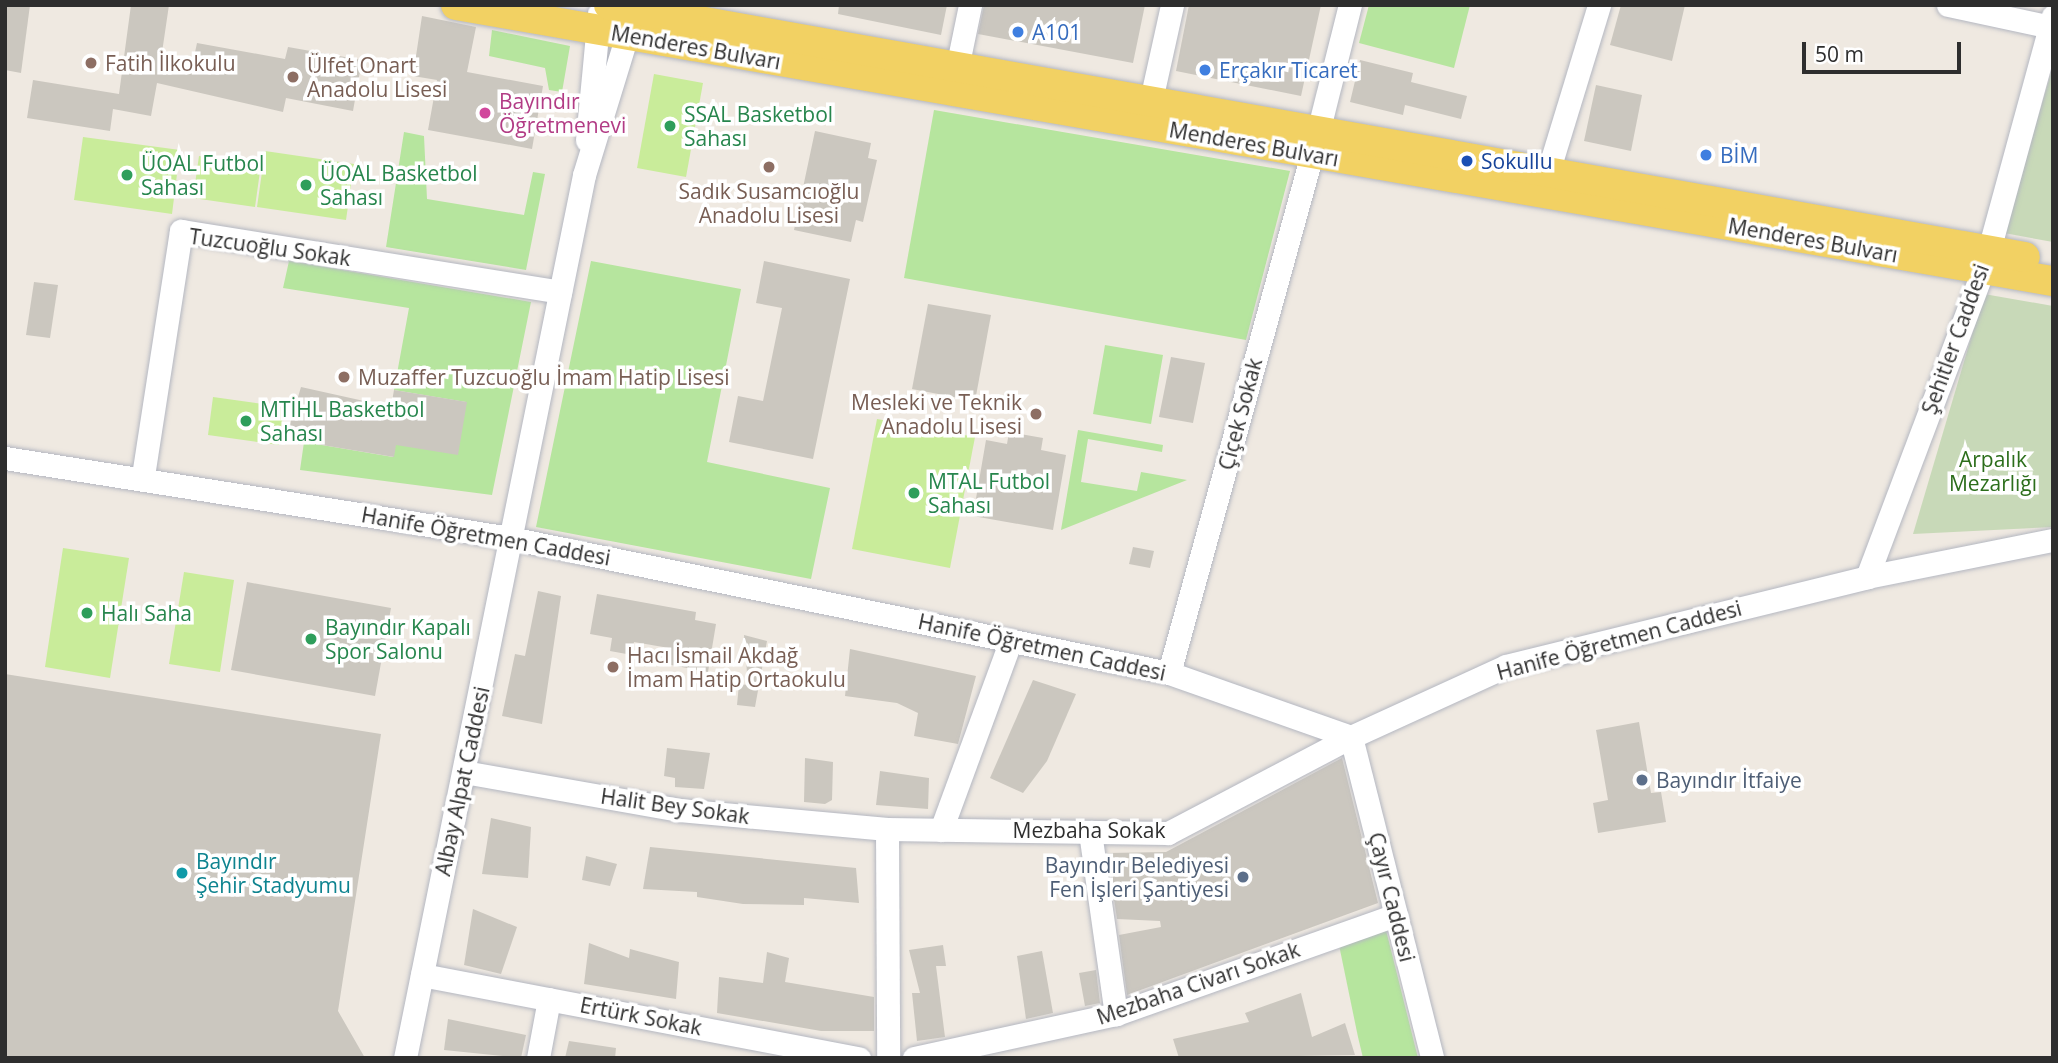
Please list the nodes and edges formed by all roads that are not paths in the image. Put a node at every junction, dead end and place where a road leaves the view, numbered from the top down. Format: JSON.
{"nodes":[{"id":1,"x":456,"y":5,"type":"edge"},
{"id":2,"x":970,"y":5,"type":"edge"},
{"id":3,"x":1172,"y":5,"type":"edge"},
{"id":4,"x":1350,"y":5,"type":"edge"},
{"id":5,"x":1599,"y":5,"type":"edge"},
{"id":6,"x":1948,"y":5,"type":"edge"},
{"id":7,"x":2006,"y":11,"type":"edge"},
{"id":8,"x":617,"y":15,"type":"edge"},
{"id":9,"x":2050,"y":21,"type":"edge"},
{"id":10,"x":957,"y":68,"type":"junction"},
{"id":11,"x":1150,"y":100,"type":"junction"},
{"id":12,"x":1315,"y":141,"type":"junction"},
{"id":13,"x":1549,"y":169,"type":"junction"},
{"id":14,"x":584,"y":174,"type":"junction"},
{"id":15,"x":1984,"y":258,"type":"junction"},
{"id":16,"x":2053,"y":263,"type":"edge"},
{"id":17,"x":2053,"y":281,"type":"edge"},
{"id":18,"x":560,"y":292,"type":"junction"},
{"id":19,"x":5,"y":458,"type":"edge"},
{"id":20,"x":143,"y":476,"type":"junction"},
{"id":21,"x":510,"y":538,"type":"junction"},
{"id":22,"x":2053,"y":540,"type":"edge"},
{"id":23,"x":1867,"y":577,"type":"junction"},
{"id":24,"x":1011,"y":640,"type":"junction"},
{"id":25,"x":1169,"y":673,"type":"junction"},
{"id":26,"x":1351,"y":737,"type":"junction"},
{"id":27,"x":464,"y":772,"type":"junction"},
{"id":28,"x":887,"y":829,"type":"junction"},
{"id":29,"x":941,"y":830,"type":"junction"},
{"id":30,"x":1090,"y":832,"type":"junction"},
{"id":31,"x":1396,"y":915,"type":"junction"},
{"id":32,"x":422,"y":975,"type":"junction"},
{"id":33,"x":549,"y":999,"type":"junction"},
{"id":34,"x":1116,"y":1014,"type":"junction"},
{"id":35,"x":405,"y":1058,"type":"edge"},
{"id":36,"x":538,"y":1058,"type":"edge"},
{"id":37,"x":859,"y":1058,"type":"edge"},
{"id":38,"x":888,"y":1058,"type":"edge"},
{"id":39,"x":914,"y":1058,"type":"edge"},
{"id":40,"x":1432,"y":1058,"type":"edge"}],
"edges":[{"from":1,"to":8,"type":"main road","name":"Menderes Bulvarı"},
{"from":2,"to":10,"type":"street"},
{"from":3,"to":11,"type":"street"},
{"from":4,"to":12,"type":"street","name":"Çiçek Sokak"},
{"from":5,"to":13,"type":"street"},
{"from":6,"to":7,"type":"street"},
{"from":7,"to":9,"type":"street"},
{"from":8,"to":10,"type":"main road","name":"Menderes Bulvarı"},
{"from":8,"to":12,"type":"main road","name":"Menderes Bulvarı"},
{"from":8,"to":14,"type":"street","name":"Albay Alpat Caddesi"},
{"from":8,"to":14,"type":"street","name":"Albay Alpat Caddesi"},
{"from":9,"to":15,"type":"street","name":"Şehitler Caddesi"},
{"from":10,"to":11,"type":"main road","name":"Menderes Bulvarı"},
{"from":11,"to":12,"type":"main road","name":"Menderes Bulvarı"},
{"from":12,"to":13,"type":"main road","name":"Menderes Bulvarı"},
{"from":12,"to":15,"type":"main road","name":"Menderes Bulvarı"},
{"from":12,"to":25,"type":"street","name":"Çiçek Sokak"},
{"from":13,"to":15,"type":"main road","name":"Menderes Bulvarı"},
{"from":14,"to":18,"type":"street","name":"Albay Alpat Caddesi"},
{"from":15,"to":16,"type":"main road","name":"Menderes Bulvarı"},
{"from":15,"to":17,"type":"main road","name":"Menderes Bulvarı"},
{"from":15,"to":23,"type":"street","name":"Şehitler Caddesi"},
{"from":18,"to":20,"type":"street","name":"Tuzcuoğlu Sokak"},
{"from":18,"to":21,"type":"street","name":"Albay Alpat Caddesi"},
{"from":19,"to":20,"type":"street","name":"Hanife Öğretmen Caddesi"},
{"from":20,"to":21,"type":"street","name":"Hanife Öğretmen Caddesi"},
{"from":21,"to":24,"type":"street","name":"Hanife Öğretmen Caddesi"},
{"from":21,"to":27,"type":"street","name":"Albay Alpat Caddesi"},
{"from":22,"to":23,"type":"street","name":"Hanife Öğretmen Caddesi"},
{"from":23,"to":26,"type":"street","name":"Hanife Öğretmen Caddesi"},
{"from":24,"to":25,"type":"street","name":"Hanife Öğretmen Caddesi"},
{"from":24,"to":29,"type":"street"},
{"from":25,"to":26,"type":"street","name":"Hanife Öğretmen Caddesi"},
{"from":26,"to":30,"type":"street","name":"Mezbaha Sokak"},
{"from":26,"to":31,"type":"street","name":"Çayır Caddesi"},
{"from":27,"to":28,"type":"street","name":"Halit Bey Sokak"},
{"from":27,"to":32,"type":"street","name":"Albay Alpat Caddesi"},
{"from":28,"to":29,"type":"street","name":"Mezbaha Sokak"},
{"from":28,"to":38,"type":"street"},
{"from":29,"to":30,"type":"street","name":"Mezbaha Sokak"},
{"from":30,"to":34,"type":"street"},
{"from":31,"to":34,"type":"street","name":"Mezbaha Civarı Sokak"},
{"from":31,"to":40,"type":"street","name":"Çayır Caddesi"},
{"from":32,"to":33,"type":"street","name":"Ertürk Sokak"},
{"from":32,"to":35,"type":"street","name":"Albay Alpat Caddesi"},
{"from":33,"to":36,"type":"street"},
{"from":33,"to":37,"type":"street","name":"Ertürk Sokak"},
{"from":34,"to":39,"type":"street","name":"Mezbaha Civarı Sokak"}]}
